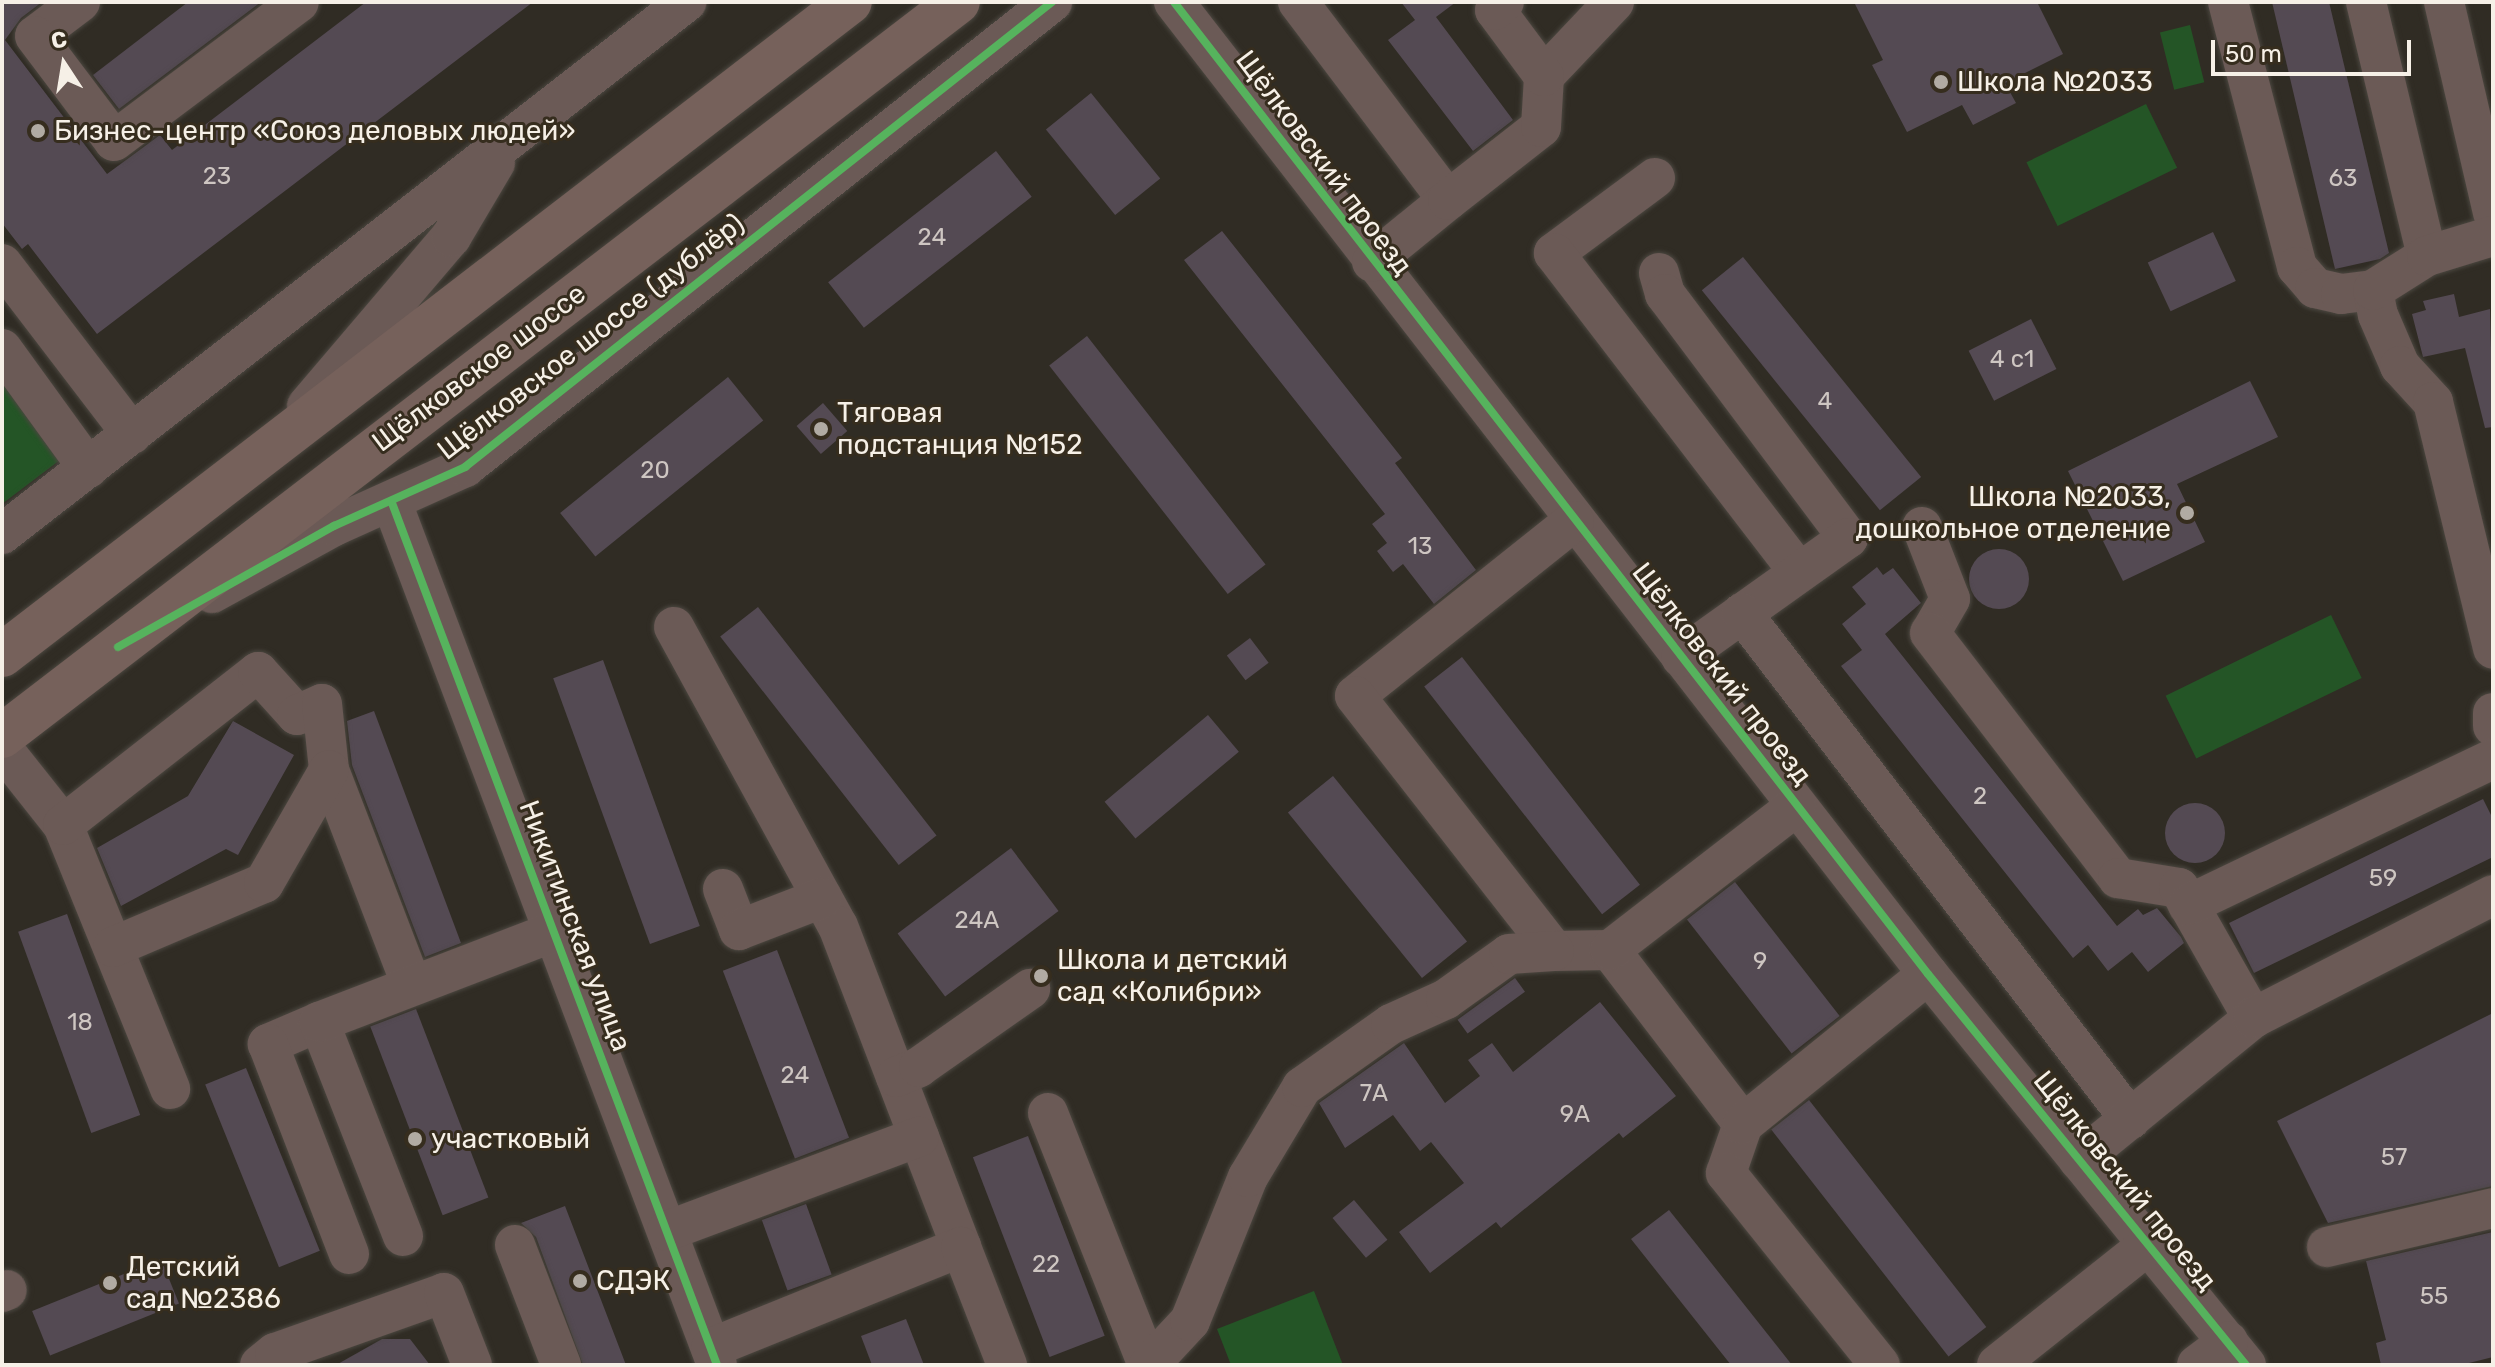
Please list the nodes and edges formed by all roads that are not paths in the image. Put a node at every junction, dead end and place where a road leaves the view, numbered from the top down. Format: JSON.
{"nodes":[{"id":1,"x":80,"y":2,"type":"edge"},
{"id":2,"x":299,"y":2,"type":"edge"},
{"id":3,"x":686,"y":2,"type":"edge"},
{"id":4,"x":850,"y":2,"type":"edge"},
{"id":5,"x":958,"y":2,"type":"edge"},
{"id":6,"x":1052,"y":2,"type":"edge"},
{"id":7,"x":1174,"y":2,"type":"edge"},
{"id":8,"x":1298,"y":2,"type":"edge"},
{"id":9,"x":1504,"y":2,"type":"edge"},
{"id":10,"x":1614,"y":2,"type":"edge"},
{"id":11,"x":2228,"y":2,"type":"edge"},
{"id":12,"x":2366,"y":2,"type":"edge"},
{"id":13,"x":2444,"y":2,"type":"edge"},
{"id":14,"x":1544,"y":76,"type":"junction"},
{"id":15,"x":505,"y":146,"type":"junction"},
{"id":16,"x":1655,"y":178,"type":"dead end"},
{"id":17,"x":1448,"y":200,"type":"junction"},
{"id":18,"x":2493,"y":213,"type":"edge"},
{"id":19,"x":2493,"y":236,"type":"edge"},
{"id":20,"x":2427,"y":256,"type":"junction"},
{"id":21,"x":1372,"y":262,"type":"junction"},
{"id":22,"x":2,"y":264,"type":"edge"},
{"id":23,"x":1659,"y":273,"type":"dead end"},
{"id":24,"x":2373,"y":290,"type":"junction"},
{"id":25,"x":2,"y":349,"type":"edge"},
{"id":26,"x":132,"y":434,"type":"junction"},
{"id":27,"x":282,"y":437,"type":"junction"},
{"id":28,"x":88,"y":468,"type":"junction"},
{"id":29,"x":392,"y":503,"type":"junction"},
{"id":30,"x":1574,"y":521,"type":"junction"},
{"id":31,"x":1922,"y":527,"type":"dead end"},
{"id":32,"x":2,"y":534,"type":"edge"},
{"id":33,"x":1799,"y":572,"type":"junction"},
{"id":34,"x":1742,"y":613,"type":"junction"},
{"id":35,"x":674,"y":627,"type":"dead end"},
{"id":36,"x":118,"y":647,"type":"junction"},
{"id":37,"x":2493,"y":649,"type":"edge"},
{"id":38,"x":2,"y":655,"type":"edge"},
{"id":39,"x":1681,"y":657,"type":"junction"},
{"id":40,"x":2493,"y":713,"type":"edge"},
{"id":41,"x":2493,"y":726,"type":"edge"},
{"id":42,"x":2,"y":736,"type":"edge"},
{"id":43,"x":2,"y":748,"type":"edge"},
{"id":44,"x":2493,"y":759,"type":"edge"},
{"id":45,"x":329,"y":770,"type":"junction"},
{"id":46,"x":1796,"y":806,"type":"junction"},
{"id":47,"x":63,"y":825,"type":"junction"},
{"id":48,"x":723,"y":889,"type":"dead end"},
{"id":49,"x":2493,"y":895,"type":"edge"},
{"id":50,"x":822,"y":898,"type":"junction"},
{"id":51,"x":2188,"y":905,"type":"junction"},
{"id":52,"x":554,"y":932,"type":"junction"},
{"id":53,"x":113,"y":947,"type":"junction"},
{"id":54,"x":1610,"y":950,"type":"junction"},
{"id":55,"x":1554,"y":951,"type":"junction"},
{"id":56,"x":1928,"y":974,"type":"junction"},
{"id":57,"x":412,"y":986,"type":"junction"},
{"id":58,"x":1030,"y":989,"type":"dead end"},
{"id":59,"x":2253,"y":1018,"type":"junction"},
{"id":60,"x":319,"y":1022,"type":"junction"},
{"id":61,"x":896,"y":1077,"type":"junction"},
{"id":62,"x":170,"y":1089,"type":"dead end"},
{"id":63,"x":1048,"y":1113,"type":"dead end"},
{"id":64,"x":2130,"y":1119,"type":"junction"},
{"id":65,"x":1743,"y":1124,"type":"junction"},
{"id":66,"x":919,"y":1137,"type":"junction"},
{"id":67,"x":2079,"y":1160,"type":"junction"},
{"id":68,"x":2493,"y":1208,"type":"edge"},
{"id":69,"x":667,"y":1231,"type":"junction"},
{"id":70,"x":403,"y":1236,"type":"dead end"},
{"id":71,"x":2149,"y":1244,"type":"junction"},
{"id":72,"x":515,"y":1245,"type":"dead end"},
{"id":73,"x":961,"y":1247,"type":"junction"},
{"id":74,"x":2327,"y":1247,"type":"dead end"},
{"id":75,"x":349,"y":1254,"type":"dead end"},
{"id":76,"x":714,"y":1356,"type":"edge"},
{"id":77,"x":2224,"y":1357,"type":"edge"},
{"id":78,"x":1999,"y":1364,"type":"edge"},
{"id":79,"x":260,"y":1365,"type":"edge"},
{"id":80,"x":472,"y":1365,"type":"edge"},
{"id":81,"x":561,"y":1365,"type":"edge"},
{"id":82,"x":1007,"y":1365,"type":"edge"},
{"id":83,"x":1148,"y":1365,"type":"edge"},
{"id":84,"x":1880,"y":1365,"type":"edge"}],
"edges":[{"from":1,"to":2,"type":"street"},
{"from":3,"to":15,"type":"street"},
{"from":4,"to":27,"type":"main road"},
{"from":5,"to":36,"type":"main road","name":"Щёлковское шоссе"},
{"from":6,"to":29,"type":"street","name":"Щёлковское шоссе (дублёр)"},
{"from":7,"to":21,"type":"street","name":"Щёлковский проезд"},
{"from":8,"to":17,"type":"street"},
{"from":9,"to":14,"type":"street"},
{"from":10,"to":14,"type":"street"},
{"from":11,"to":24,"type":"street"},
{"from":12,"to":20,"type":"street"},
{"from":13,"to":18,"type":"street"},
{"from":14,"to":17,"type":"street"},
{"from":15,"to":26,"type":"street"},
{"from":15,"to":27,"type":"street"},
{"from":16,"to":33,"type":"street"},
{"from":17,"to":21,"type":"street"},
{"from":19,"to":20,"type":"street"},
{"from":20,"to":24,"type":"street"},
{"from":21,"to":30,"type":"street","name":"Щёлковский проезд"},
{"from":22,"to":26,"type":"street"},
{"from":23,"to":33,"type":"street"},
{"from":24,"to":37,"type":"street"},
{"from":25,"to":28,"type":"street"},
{"from":26,"to":28,"type":"street"},
{"from":27,"to":38,"type":"main road"},
{"from":28,"to":32,"type":"street"},
{"from":29,"to":36,"type":"street","name":"Щёлковское шоссе (дублёр)"},
{"from":29,"to":52,"type":"street","name":"Никитинская улица"},
{"from":30,"to":39,"type":"street","name":"Щёлковский проезд"},
{"from":30,"to":55,"type":"street"},
{"from":31,"to":51,"type":"street"},
{"from":33,"to":34,"type":"street"},
{"from":34,"to":39,"type":"street"},
{"from":34,"to":64,"type":"street"},
{"from":35,"to":50,"type":"street"},
{"from":36,"to":42,"type":"main road","name":"Щёлковское шоссе"},
{"from":39,"to":46,"type":"street","name":"Щёлковский проезд"},
{"from":40,"to":41,"type":"street"},
{"from":43,"to":47,"type":"street"},
{"from":44,"to":51,"type":"street"},
{"from":45,"to":47,"type":"street"},
{"from":45,"to":53,"type":"street"},
{"from":45,"to":57,"type":"street"},
{"from":46,"to":54,"type":"street"},
{"from":46,"to":56,"type":"street","name":"Щёлковский проезд"},
{"from":47,"to":53,"type":"street"},
{"from":48,"to":50,"type":"street"},
{"from":49,"to":59,"type":"street"},
{"from":50,"to":61,"type":"street"},
{"from":51,"to":59,"type":"street"},
{"from":52,"to":57,"type":"street"},
{"from":52,"to":69,"type":"street","name":"Никитинская улица"},
{"from":53,"to":62,"type":"street"},
{"from":54,"to":55,"type":"street"},
{"from":54,"to":65,"type":"street"},
{"from":55,"to":83,"type":"street"},
{"from":56,"to":65,"type":"street"},
{"from":56,"to":67,"type":"street","name":"Щёлковский проезд"},
{"from":57,"to":60,"type":"street"},
{"from":58,"to":61,"type":"street"},
{"from":59,"to":64,"type":"street"},
{"from":60,"to":70,"type":"street"},
{"from":60,"to":75,"type":"street"},
{"from":61,"to":66,"type":"street"},
{"from":63,"to":83,"type":"street"},
{"from":64,"to":67,"type":"street"},
{"from":65,"to":84,"type":"street"},
{"from":66,"to":69,"type":"street"},
{"from":66,"to":73,"type":"street"},
{"from":67,"to":71,"type":"street","name":"Щёлковский проезд"},
{"from":68,"to":74,"type":"street"},
{"from":69,"to":76,"type":"street","name":"Никитинская улица"},
{"from":71,"to":77,"type":"street","name":"Щёлковский проезд"},
{"from":71,"to":78,"type":"street"},
{"from":72,"to":81,"type":"street"},
{"from":73,"to":76,"type":"street"},
{"from":73,"to":82,"type":"street"},
{"from":79,"to":80,"type":"street"}]}
